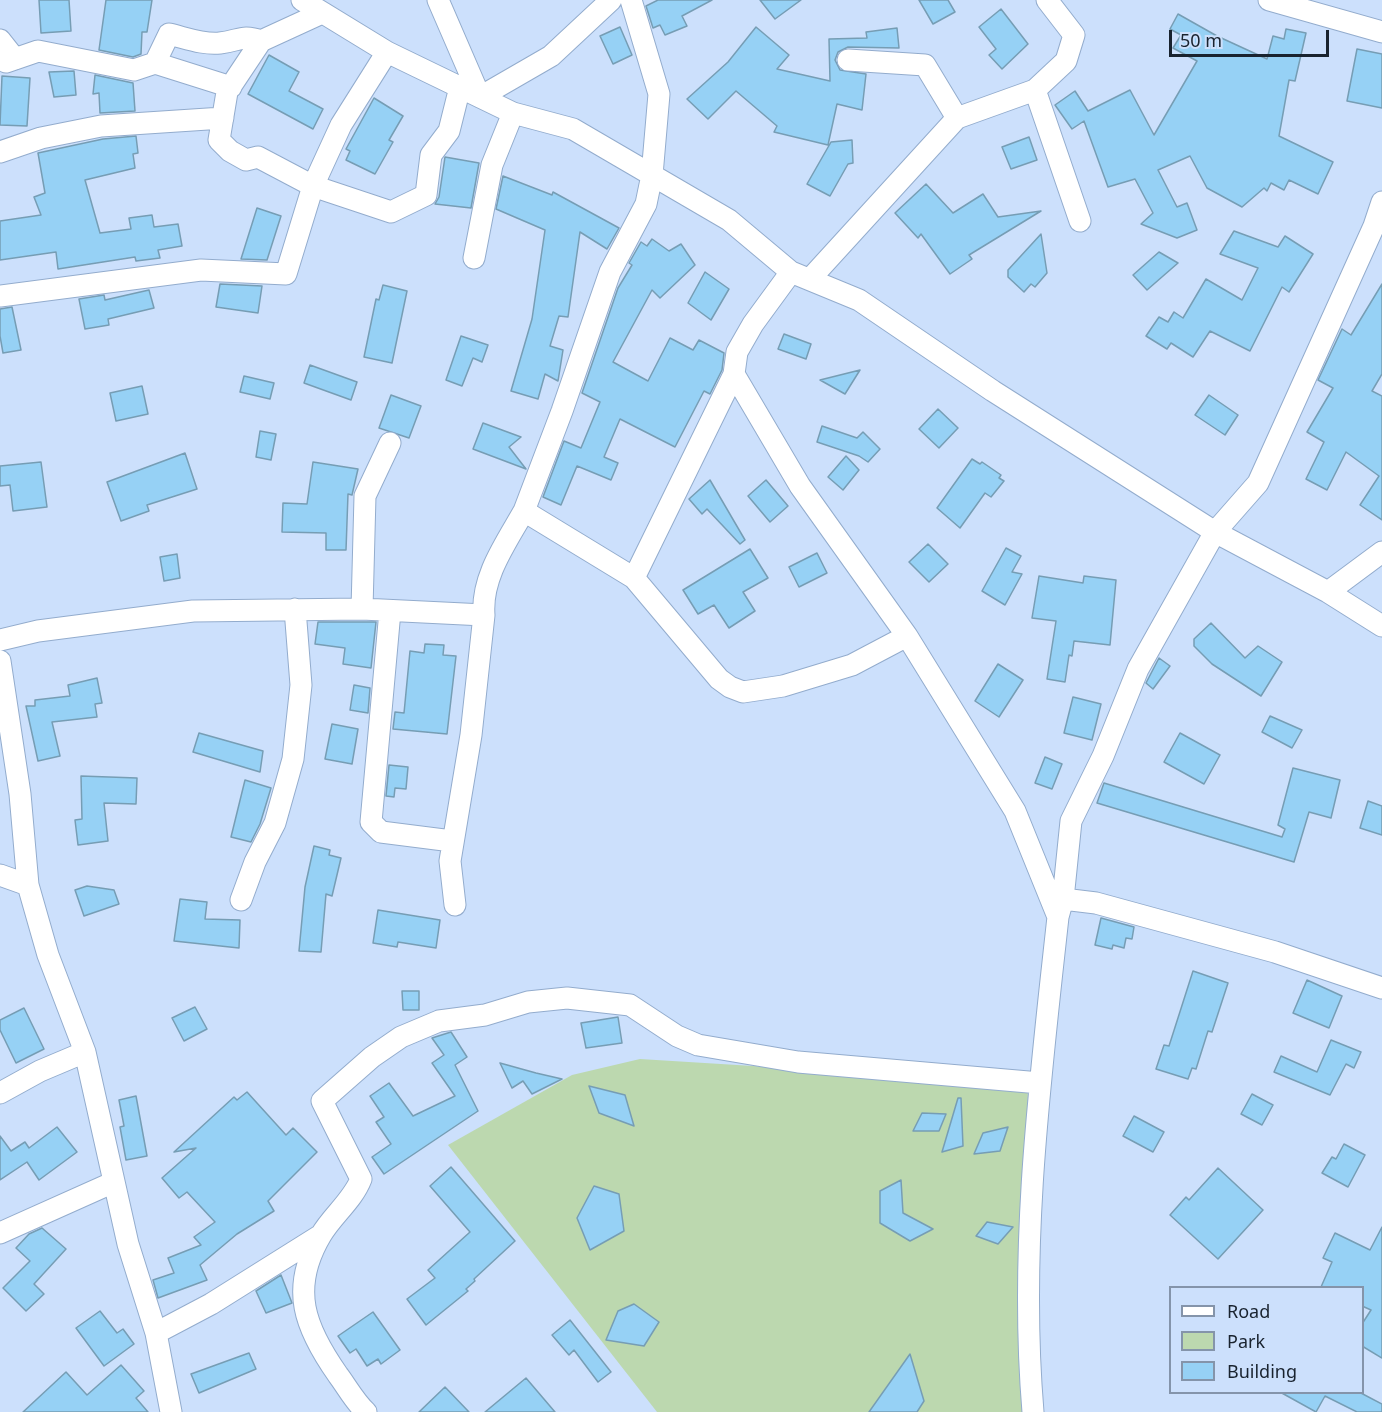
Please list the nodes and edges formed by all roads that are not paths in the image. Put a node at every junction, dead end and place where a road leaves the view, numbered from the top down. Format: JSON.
{"nodes":[{"id":1,"x":302,"y":0,"type":"edge"},
{"id":2,"x":438,"y":0,"type":"edge"},
{"id":3,"x":611,"y":0,"type":"edge"},
{"id":4,"x":631,"y":0,"type":"edge"},
{"id":5,"x":1047,"y":0,"type":"edge"},
{"id":6,"x":1269,"y":0,"type":"edge"},
{"id":7,"x":322,"y":12,"type":"junction"},
{"id":8,"x":1382,"y":32,"type":"edge"},
{"id":9,"x":0,"y":40,"type":"edge"},
{"id":10,"x":261,"y":41,"type":"junction"},
{"id":11,"x":387,"y":52,"type":"junction"},
{"id":12,"x":848,"y":60,"type":"dead end"},
{"id":13,"x":155,"y":63,"type":"junction"},
{"id":14,"x":231,"y":87,"type":"junction"},
{"id":15,"x":460,"y":87,"type":"junction"},
{"id":16,"x":1035,"y":90,"type":"junction"},
{"id":17,"x":480,"y":97,"type":"junction"},
{"id":18,"x":513,"y":113,"type":"junction"},
{"id":19,"x":957,"y":117,"type":"junction"},
{"id":20,"x":223,"y":118,"type":"junction"},
{"id":21,"x":0,"y":152,"type":"edge"},
{"id":22,"x":652,"y":175,"type":"junction"},
{"id":23,"x":313,"y":186,"type":"junction"},
{"id":24,"x":1382,"y":202,"type":"edge"},
{"id":25,"x":1080,"y":221,"type":"dead end"},
{"id":26,"x":474,"y":258,"type":"dead end"},
{"id":27,"x":800,"y":276,"type":"junction"},
{"id":28,"x":0,"y":296,"type":"edge"},
{"id":29,"x":734,"y":374,"type":"junction"},
{"id":30,"x":390,"y":443,"type":"dead end"},
{"id":31,"x":524,"y":511,"type":"junction"},
{"id":32,"x":1215,"y":532,"type":"junction"},
{"id":33,"x":1382,"y":552,"type":"edge"},
{"id":34,"x":634,"y":578,"type":"junction"},
{"id":35,"x":1328,"y":592,"type":"junction"},
{"id":36,"x":295,"y":609,"type":"junction"},
{"id":37,"x":362,"y":609,"type":"junction"},
{"id":38,"x":390,"y":611,"type":"junction"},
{"id":39,"x":484,"y":615,"type":"junction"},
{"id":40,"x":1382,"y":626,"type":"edge"},
{"id":41,"x":907,"y":636,"type":"junction"},
{"id":42,"x":0,"y":640,"type":"edge"},
{"id":43,"x":0,"y":665,"type":"edge"},
{"id":44,"x":452,"y":841,"type":"junction"},
{"id":45,"x":0,"y":875,"type":"edge"},
{"id":46,"x":28,"y":885,"type":"junction"},
{"id":47,"x":241,"y":900,"type":"dead end"},
{"id":48,"x":455,"y":905,"type":"dead end"},
{"id":49,"x":1061,"y":908,"type":"junction"},
{"id":50,"x":1382,"y":988,"type":"edge"},
{"id":51,"x":85,"y":1052,"type":"junction"},
{"id":52,"x":1040,"y":1083,"type":"junction"},
{"id":53,"x":0,"y":1093,"type":"edge"},
{"id":54,"x":114,"y":1182,"type":"junction"},
{"id":55,"x":0,"y":1233,"type":"edge"},
{"id":56,"x":321,"y":1235,"type":"junction"},
{"id":57,"x":156,"y":1334,"type":"junction"},
{"id":58,"x":362,"y":1411,"type":"edge"},
{"id":59,"x":171,"y":1412,"type":"edge"},
{"id":60,"x":1033,"y":1412,"type":"edge"}],
"edges":[{"from":1,"to":7,"type":"street"},
{"from":2,"to":17,"type":"street"},
{"from":3,"to":17,"type":"street"},
{"from":4,"to":22,"type":"street"},
{"from":5,"to":16,"type":"street"},
{"from":6,"to":8,"type":"street"},
{"from":7,"to":10,"type":"street"},
{"from":7,"to":11,"type":"street"},
{"from":9,"to":13,"type":"street"},
{"from":10,"to":13,"type":"street"},
{"from":10,"to":14,"type":"street"},
{"from":11,"to":15,"type":"street"},
{"from":11,"to":23,"type":"street"},
{"from":12,"to":19,"type":"street"},
{"from":13,"to":14,"type":"street"},
{"from":14,"to":20,"type":"street"},
{"from":15,"to":17,"type":"street"},
{"from":15,"to":23,"type":"street"},
{"from":16,"to":19,"type":"street"},
{"from":16,"to":25,"type":"street"},
{"from":17,"to":18,"type":"street"},
{"from":18,"to":22,"type":"street"},
{"from":18,"to":26,"type":"street"},
{"from":19,"to":27,"type":"street"},
{"from":20,"to":21,"type":"street"},
{"from":20,"to":23,"type":"street"},
{"from":22,"to":27,"type":"street"},
{"from":22,"to":31,"type":"street"},
{"from":23,"to":28,"type":"street"},
{"from":24,"to":32,"type":"street"},
{"from":27,"to":29,"type":"street"},
{"from":27,"to":32,"type":"street"},
{"from":29,"to":34,"type":"street"},
{"from":29,"to":41,"type":"street"},
{"from":30,"to":37,"type":"street"},
{"from":31,"to":34,"type":"street"},
{"from":31,"to":39,"type":"street"},
{"from":32,"to":35,"type":"street"},
{"from":32,"to":49,"type":"street"},
{"from":33,"to":35,"type":"street"},
{"from":34,"to":41,"type":"street"},
{"from":35,"to":40,"type":"street"},
{"from":36,"to":37,"type":"street"},
{"from":36,"to":42,"type":"street"},
{"from":36,"to":47,"type":"street"},
{"from":37,"to":38,"type":"street"},
{"from":38,"to":39,"type":"street"},
{"from":38,"to":44,"type":"street"},
{"from":39,"to":44,"type":"street"},
{"from":41,"to":49,"type":"street"},
{"from":43,"to":46,"type":"street"},
{"from":44,"to":48,"type":"street"},
{"from":45,"to":46,"type":"street"},
{"from":46,"to":51,"type":"street"},
{"from":49,"to":50,"type":"street"},
{"from":49,"to":52,"type":"street"},
{"from":51,"to":53,"type":"street"},
{"from":51,"to":54,"type":"street"},
{"from":52,"to":56,"type":"street"},
{"from":52,"to":60,"type":"street"},
{"from":54,"to":55,"type":"street"},
{"from":54,"to":57,"type":"street"},
{"from":56,"to":57,"type":"street"},
{"from":56,"to":58,"type":"street"},
{"from":57,"to":59,"type":"street"}]}
